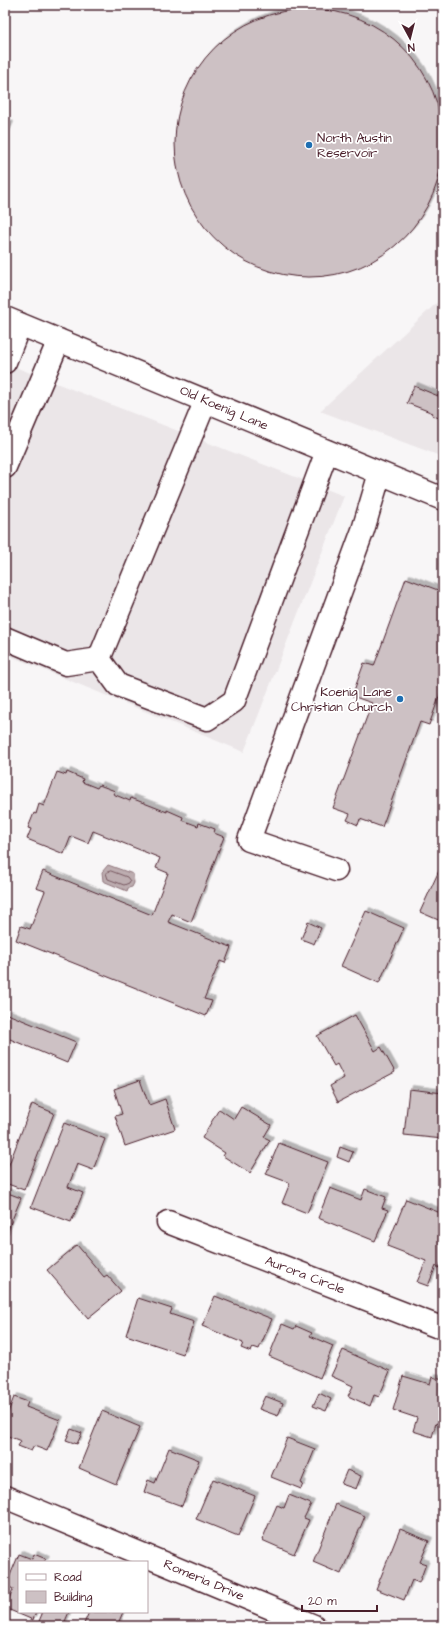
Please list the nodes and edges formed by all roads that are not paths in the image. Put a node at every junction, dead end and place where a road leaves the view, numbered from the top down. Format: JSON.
{"nodes":[{"id":1,"x":12,"y":321,"type":"edge"},
{"id":2,"x":59,"y":340,"type":"junction"},
{"id":3,"x":5,"y":362,"type":"edge"},
{"id":4,"x":206,"y":400,"type":"junction"},
{"id":5,"x":327,"y":451,"type":"junction"},
{"id":6,"x":5,"y":468,"type":"edge"},
{"id":7,"x":380,"y":473,"type":"junction"},
{"id":8,"x":443,"y":499,"type":"edge"},
{"id":9,"x":5,"y":638,"type":"edge"},
{"id":10,"x":99,"y":659,"type":"junction"},
{"id":11,"x":336,"y":870,"type":"dead end"},
{"id":12,"x":168,"y":1222,"type":"dead end"},
{"id":13,"x":443,"y":1328,"type":"edge"},
{"id":14,"x":5,"y":1497,"type":"edge"},
{"id":15,"x":314,"y":1626,"type":"edge"}],
"edges":[{"from":1,"to":2,"type":"street","name":"Old Koenig Lane"},
{"from":1,"to":3,"type":"street"},
{"from":2,"to":4,"type":"street","name":"Old Koenig Lane"},
{"from":2,"to":6,"type":"street"},
{"from":4,"to":5,"type":"street","name":"Old Koenig Lane"},
{"from":4,"to":10,"type":"street"},
{"from":5,"to":7,"type":"street","name":"Old Koenig Lane"},
{"from":5,"to":10,"type":"street"},
{"from":7,"to":8,"type":"street","name":"Old Koenig Lane"},
{"from":7,"to":11,"type":"street"},
{"from":9,"to":10,"type":"street"},
{"from":12,"to":13,"type":"street","name":"Aurora Circle"},
{"from":14,"to":15,"type":"street","name":"Romeria Drive"}]}
